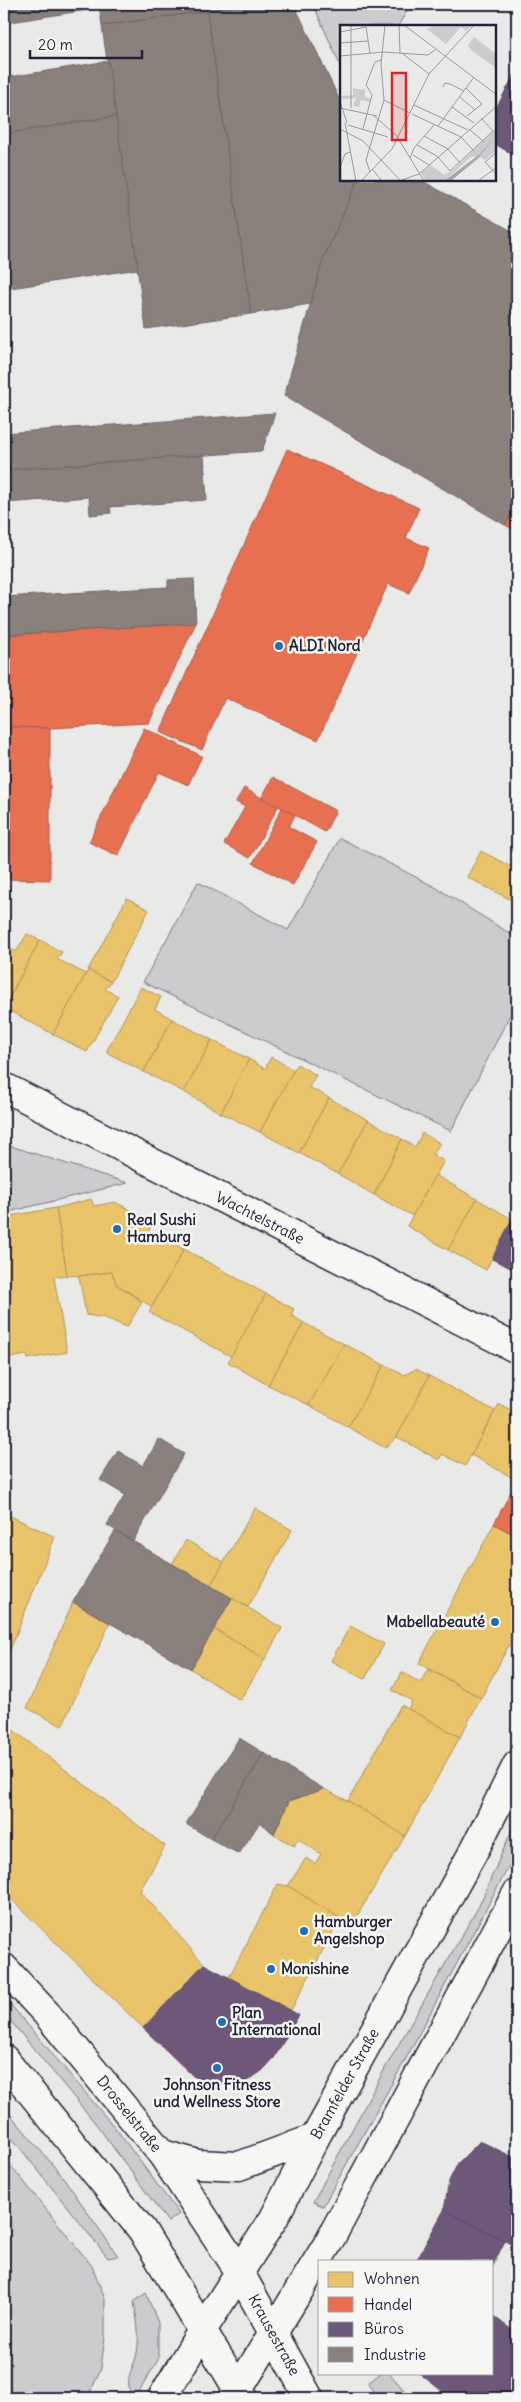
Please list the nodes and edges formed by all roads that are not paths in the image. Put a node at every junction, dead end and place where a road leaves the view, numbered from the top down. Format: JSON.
{"nodes":[{"id":1,"x":4,"y":1087,"type":"edge"},
{"id":2,"x":517,"y":1349,"type":"edge"},
{"id":3,"x":517,"y":1765,"type":"edge"},
{"id":4,"x":517,"y":1893,"type":"edge"},
{"id":5,"x":4,"y":1968,"type":"edge"},
{"id":6,"x":4,"y":2059,"type":"edge"},
{"id":7,"x":315,"y":2138,"type":"junction"},
{"id":8,"x":162,"y":2154,"type":"junction"},
{"id":9,"x":318,"y":2260,"type":"edge"},
{"id":10,"x":318,"y":2261,"type":"edge"},
{"id":11,"x":239,"y":2271,"type":"junction"},
{"id":12,"x":203,"y":2329,"type":"junction"},
{"id":13,"x":272,"y":2333,"type":"junction"},
{"id":14,"x":238,"y":2395,"type":"edge"},
{"id":15,"x":162,"y":2398,"type":"edge"},
{"id":16,"x":309,"y":2398,"type":"edge"}],
"edges":[{"from":1,"to":2,"type":"main road","name":"Wachtelstraße"},
{"from":3,"to":7,"type":"main road","name":"Bramfelder Straße"},
{"from":4,"to":9,"type":"main road"},
{"from":5,"to":8,"type":"main road","name":"Drosselstraße"},
{"from":6,"to":12,"type":"main road"},
{"from":7,"to":8,"type":"main road"},
{"from":7,"to":11,"type":"main road","name":"Bramfelder Straße"},
{"from":8,"to":11,"type":"main road","name":"Drosselstraße"},
{"from":10,"to":13,"type":"main road"},
{"from":11,"to":12,"type":"main road","name":"Bramfelder Straße"},
{"from":11,"to":13,"type":"main road","name":"Krausestraße"},
{"from":12,"to":14,"type":"main road"},
{"from":12,"to":15,"type":"main road","name":"Bramfelder Straße"},
{"from":13,"to":14,"type":"main road"},
{"from":13,"to":16,"type":"main road","name":"Krausestraße"}]}
